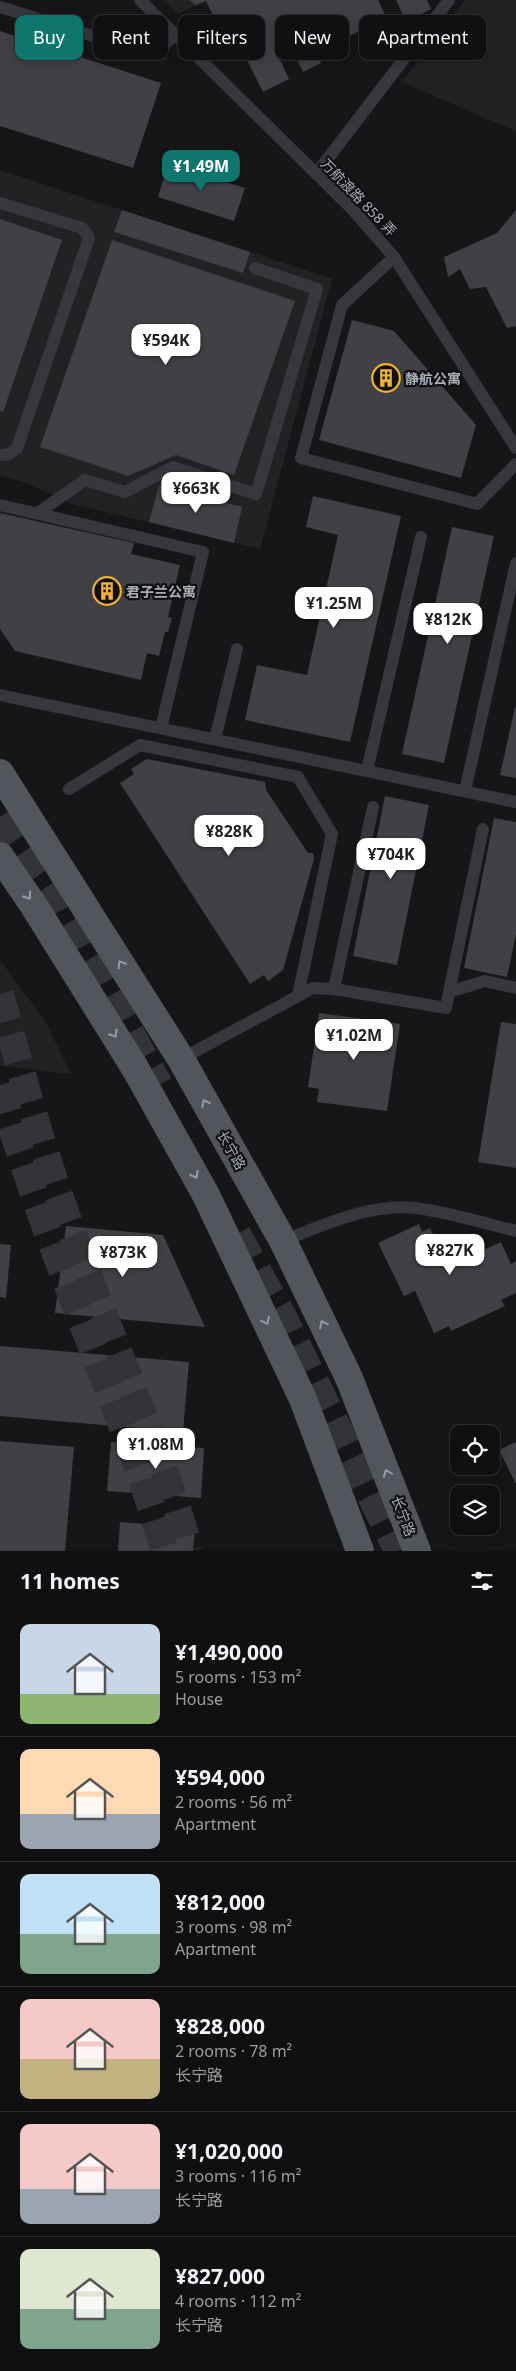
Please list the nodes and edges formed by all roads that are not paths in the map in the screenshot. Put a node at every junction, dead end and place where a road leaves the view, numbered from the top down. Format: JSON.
{"nodes":[{"id":1,"x":140,"y":0,"type":"edge"},
{"id":2,"x":449,"y":0,"type":"edge"},
{"id":3,"x":0,"y":7,"type":"edge"},
{"id":4,"x":176,"y":35,"type":"junction"},
{"id":5,"x":316,"y":174,"type":"junction"},
{"id":6,"x":0,"y":203,"type":"edge"},
{"id":7,"x":394,"y":256,"type":"junction"},
{"id":8,"x":255,"y":268,"type":"dead end"},
{"id":9,"x":516,"y":448,"type":"edge"},
{"id":10,"x":0,"y":455,"type":"edge"},
{"id":11,"x":516,"y":464,"type":"edge"},
{"id":12,"x":0,"y":505,"type":"edge"},
{"id":13,"x":38,"y":513,"type":"junction"},
{"id":14,"x":421,"y":537,"type":"dead end"},
{"id":15,"x":516,"y":563,"type":"edge"},
{"id":16,"x":237,"y":649,"type":"dead end"},
{"id":17,"x":0,"y":695,"type":"edge"},
{"id":18,"x":146,"y":725,"type":"junction"},
{"id":19,"x":161,"y":728,"type":"junction"},
{"id":20,"x":215,"y":739,"type":"junction"},
{"id":21,"x":140,"y":746,"type":"junction"},
{"id":22,"x":367,"y":771,"type":"junction"},
{"id":23,"x":0,"y":773,"type":"edge"},
{"id":24,"x":69,"y":789,"type":"dead end"},
{"id":25,"x":465,"y":791,"type":"junction"},
{"id":26,"x":516,"y":802,"type":"edge"},
{"id":27,"x":373,"y":807,"type":"dead end"},
{"id":28,"x":483,"y":829,"type":"dead end"},
{"id":29,"x":0,"y":856,"type":"edge"},
{"id":30,"x":516,"y":988,"type":"edge"},
{"id":31,"x":334,"y":989,"type":"junction"},
{"id":32,"x":449,"y":992,"type":"junction"},
{"id":33,"x":298,"y":996,"type":"junction"},
{"id":34,"x":181,"y":1059,"type":"junction"},
{"id":35,"x":516,"y":1231,"type":"edge"},
{"id":36,"x":283,"y":1241,"type":"junction"},
{"id":37,"x":360,"y":1551,"type":"edge"},
{"id":38,"x":417,"y":1551,"type":"edge"}],
"edges":[{"from":1,"to":4,"type":"lane","name":"万航渡路 858 弄"},
{"from":2,"to":5,"type":"lane"},
{"from":3,"to":4,"type":"lane"},
{"from":4,"to":5,"type":"lane","name":"万航渡路 858 弄"},
{"from":5,"to":7,"type":"lane","name":"万航渡路 858 弄"},
{"from":6,"to":10,"type":"lane"},
{"from":7,"to":9,"type":"lane","name":"万航渡路 858 弄"},
{"from":7,"to":11,"type":"lane"},
{"from":8,"to":13,"type":"lane"},
{"from":12,"to":13,"type":"lane"},
{"from":13,"to":19,"type":"lane"},
{"from":14,"to":22,"type":"lane"},
{"from":15,"to":25,"type":"lane"},
{"from":16,"to":20,"type":"lane"},
{"from":17,"to":18,"type":"lane"},
{"from":18,"to":19,"type":"lane"},
{"from":18,"to":21,"type":"lane"},
{"from":19,"to":20,"type":"lane"},
{"from":20,"to":22,"type":"lane"},
{"from":21,"to":24,"type":"lane"},
{"from":21,"to":33,"type":"lane"},
{"from":22,"to":25,"type":"lane"},
{"from":34,"to":23,"type":"main road","name":"长宁路","one_way":true},
{"from":25,"to":26,"type":"lane"},
{"from":27,"to":31,"type":"lane"},
{"from":28,"to":32,"type":"lane"},
{"from":29,"to":37,"type":"main road","one_way":true},
{"from":30,"to":32,"type":"lane"},
{"from":31,"to":32,"type":"lane"},
{"from":31,"to":33,"type":"lane"},
{"from":33,"to":34,"type":"lane"},
{"from":36,"to":34,"type":"main road","name":"长宁路","one_way":true},
{"from":35,"to":36,"type":"lane"},
{"from":38,"to":36,"type":"main road","name":"长宁路","one_way":true}]}
